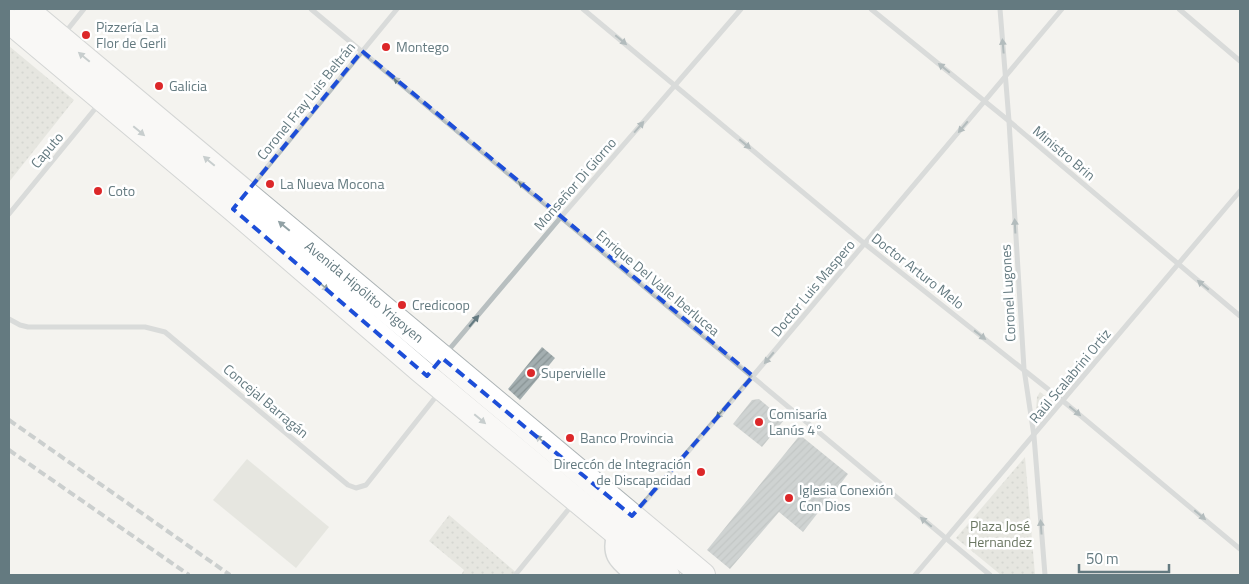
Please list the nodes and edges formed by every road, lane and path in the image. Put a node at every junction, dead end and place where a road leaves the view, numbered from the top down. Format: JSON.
{"nodes":[{"id":1,"x":26,"y":9,"type":"edge"},
{"id":2,"x":84,"y":9,"type":"edge"},
{"id":3,"x":311,"y":9,"type":"edge"},
{"id":4,"x":397,"y":9,"type":"edge"},
{"id":5,"x":583,"y":9,"type":"edge"},
{"id":6,"x":741,"y":9,"type":"edge"},
{"id":7,"x":870,"y":9,"type":"edge"},
{"id":8,"x":1000,"y":9,"type":"edge"},
{"id":9,"x":1062,"y":9,"type":"edge"},
{"id":10,"x":1179,"y":9,"type":"edge"},
{"id":11,"x":9,"y":21,"type":"edge"},
{"id":12,"x":54,"y":45,"type":"junction"},
{"id":13,"x":362,"y":51,"type":"junction"},
{"id":14,"x":1240,"y":61,"type":"edge"},
{"id":15,"x":1006,"y":75,"type":"junction"},
{"id":16,"x":674,"y":85,"type":"junction"},
{"id":17,"x":102,"y":100,"type":"junction"},
{"id":18,"x":985,"y":101,"type":"junction"},
{"id":19,"x":1009,"y":121,"type":"junction"},
{"id":20,"x":1240,"y":192,"type":"edge"},
{"id":21,"x":239,"y":200,"type":"junction"},
{"id":22,"x":9,"y":214,"type":"edge"},
{"id":23,"x":561,"y":217,"type":"junction"},
{"id":24,"x":865,"y":244,"type":"junction"},
{"id":25,"x":1179,"y":264,"type":"junction"},
{"id":26,"x":1240,"y":316,"type":"edge"},
{"id":27,"x":9,"y":319,"type":"edge"},
{"id":28,"x":1024,"y":369,"type":"junction"},
{"id":29,"x":442,"y":373,"type":"junction"},
{"id":30,"x":753,"y":376,"type":"junction"},
{"id":31,"x":1063,"y":401,"type":"junction"},
{"id":32,"x":1034,"y":436,"type":"junction"},
{"id":33,"x":576,"y":500,"type":"junction"},
{"id":34,"x":625,"y":525,"type":"junction"},
{"id":35,"x":947,"y":540,"type":"junction"},
{"id":36,"x":1240,"y":549,"type":"edge"},
{"id":37,"x":516,"y":574,"type":"edge"},
{"id":38,"x":638,"y":575,"type":"edge"},
{"id":39,"x":667,"y":575,"type":"edge"},
{"id":40,"x":703,"y":575,"type":"edge"},
{"id":41,"x":916,"y":575,"type":"edge"},
{"id":42,"x":990,"y":575,"type":"edge"},
{"id":43,"x":1045,"y":575,"type":"edge"}],
"edges":[{"from":1,"to":12,"type":"main road","name":"Avenida Hipólito Yrigoyen"},
{"from":2,"to":12,"type":"street"},
{"from":3,"to":13,"type":"street","name":"Enrique Del Valle Iberlucea"},
{"from":4,"to":13,"type":"street","name":"Coronel Fray Luis Beltrán"},
{"from":5,"to":16,"type":"street","name":"Doctor Arturo Melo","one_way":true},
{"from":6,"to":16,"type":"street","name":"Monseñor Di Giorno"},
{"from":18,"to":7,"type":"street","name":"Ministro Brin","one_way":true},
{"from":15,"to":8,"type":"street","name":"Coronel Lugones","one_way":true},
{"from":9,"to":15,"type":"street","name":"Doctor Luis Maspero"},
{"from":10,"to":14,"type":"street"},
{"from":11,"to":12,"type":"main road","name":"Avenida Hipólito Yrigoyen"},
{"from":12,"to":17,"type":"main road","name":"Avenida Hipólito Yrigoyen"},
{"from":21,"to":12,"type":"main road","name":"Avenida Hipólito Yrigoyen","one_way":true},
{"from":13,"to":21,"type":"street","name":"Coronel Fray Luis Beltrán"},
{"from":23,"to":13,"type":"street","name":"Enrique Del Valle Iberlucea","one_way":true},
{"from":15,"to":18,"type":"street","name":"Doctor Luis Maspero"},
{"from":15,"to":19,"type":"street","name":"Coronel Lugones"},
{"from":23,"to":16,"type":"street","name":"Monseñor Di Giorno","one_way":true},
{"from":16,"to":24,"type":"street","name":"Doctor Arturo Melo","one_way":true},
{"from":17,"to":21,"type":"main road","name":"Avenida Hipólito Yrigoyen","one_way":true},
{"from":17,"to":22,"type":"street","name":"Caputo"},
{"from":18,"to":19,"type":"street","name":"Ministro Brin"},
{"from":18,"to":24,"type":"street","name":"Doctor Luis Maspero","one_way":true},
{"from":19,"to":25,"type":"street","name":"Ministro Brin"},
{"from":28,"to":19,"type":"street","name":"Coronel Lugones","one_way":true},
{"from":20,"to":25,"type":"street","name":"Raúl Scalabrini Ortiz"},
{"from":21,"to":29,"type":"main road","name":"Avenida Hipólito Yrigoyen"},
{"from":29,"to":23,"type":"street","name":"Monseñor Di Giorno","one_way":true},
{"from":23,"to":30,"type":"street","name":"Enrique Del Valle Iberlucea"},
{"from":24,"to":28,"type":"street","name":"Doctor Arturo Melo","one_way":true},
{"from":24,"to":30,"type":"street","name":"Doctor Luis Maspero","one_way":true},
{"from":26,"to":25,"type":"street","name":"Ministro Brin","one_way":true},
{"from":25,"to":31,"type":"street","name":"Raúl Scalabrini Ortiz"},
{"from":27,"to":29,"type":"street","name":"Concejal Barragán"},
{"from":28,"to":31,"type":"street","name":"Doctor Arturo Melo"},
{"from":28,"to":32,"type":"street","name":"Coronel Lugones"},
{"from":29,"to":33,"type":"main road","name":"Avenida Hipólito Yrigoyen","one_way":true},
{"from":34,"to":29,"type":"main road","name":"Avenida Hipólito Yrigoyen","one_way":true},
{"from":30,"to":34,"type":"street","name":"Doctor Luis Maspero","one_way":true},
{"from":35,"to":30,"type":"street","name":"Enrique Del Valle Iberlucea","one_way":true},
{"from":31,"to":32,"type":"street","name":"Raúl Scalabrini Ortiz"},
{"from":31,"to":36,"type":"street","name":"Doctor Arturo Melo","one_way":true},
{"from":32,"to":35,"type":"street","name":"Raúl Scalabrini Ortiz"},
{"from":43,"to":32,"type":"street","name":"Coronel Lugones","one_way":true},
{"from":33,"to":34,"type":"main road","name":"Avenida Hipólito Yrigoyen"},
{"from":33,"to":37,"type":"street"},
{"from":34,"to":38,"type":"main road"},
{"from":34,"to":39,"type":"main road","name":"Avenida Hipólito Yrigoyen"},
{"from":34,"to":40,"type":"main road","name":"Avenida Hipólito Yrigoyen"},
{"from":35,"to":41,"type":"street","name":"Raúl Scalabrini Ortiz"},
{"from":35,"to":42,"type":"street","name":"Enrique Del Valle Iberlucea"}]}
